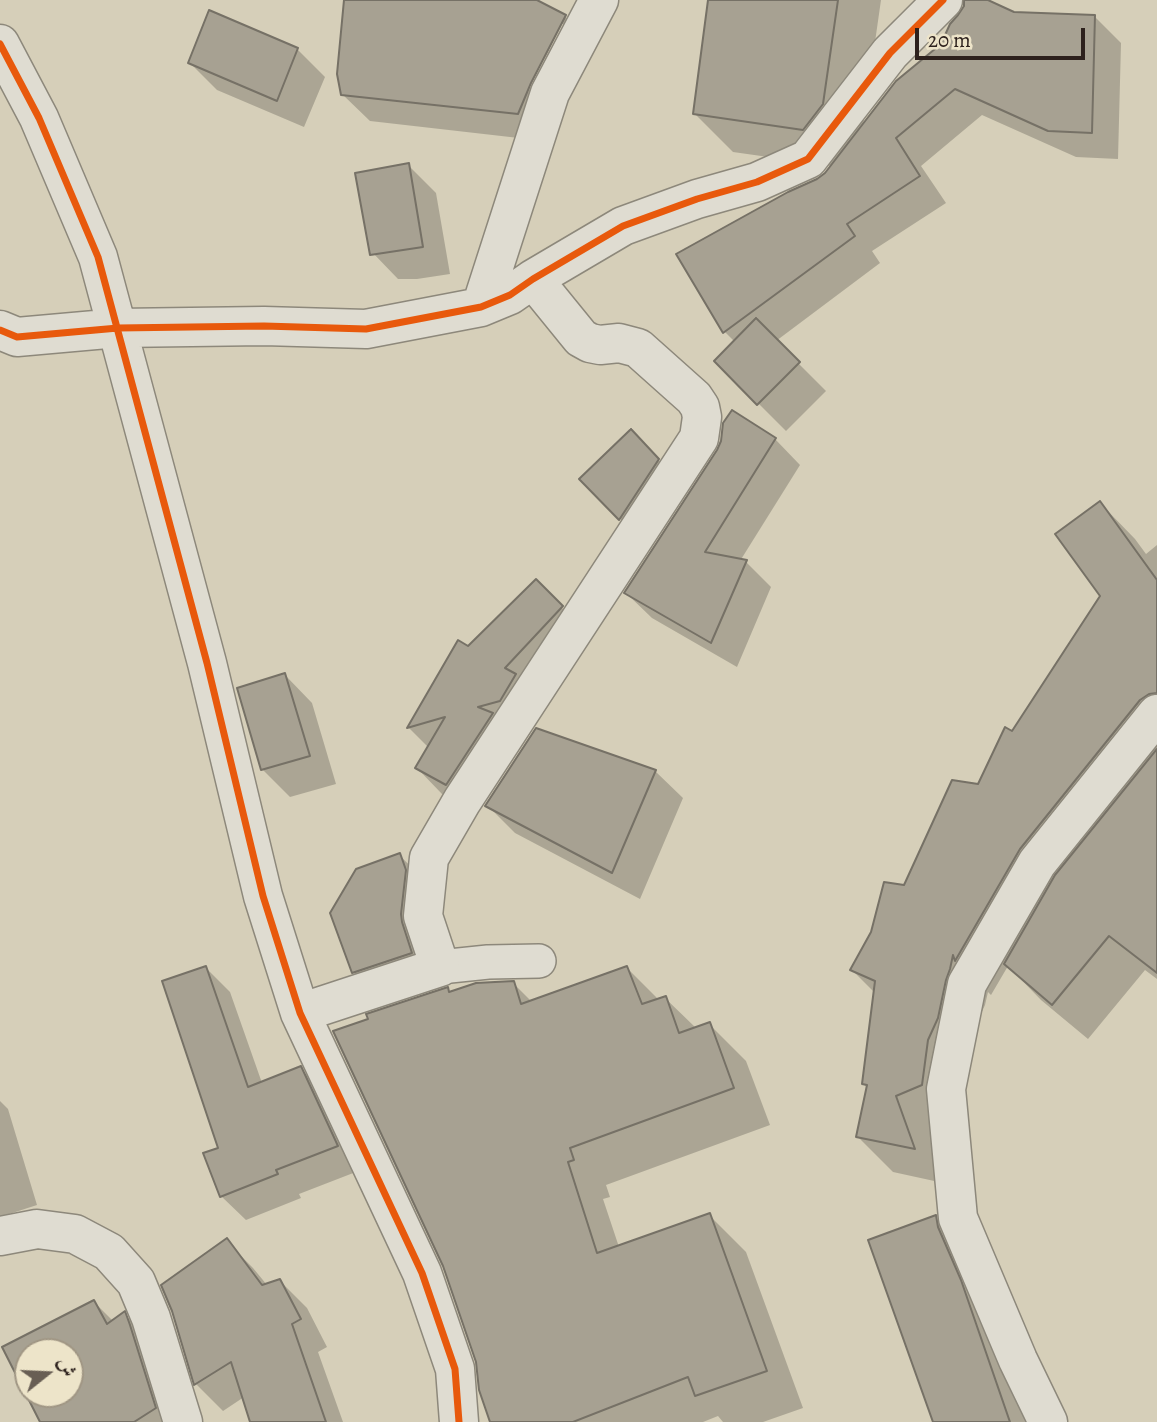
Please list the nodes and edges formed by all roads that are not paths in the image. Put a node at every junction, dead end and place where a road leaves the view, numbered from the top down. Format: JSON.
{"nodes":[{"id":1,"x":599,"y":0,"type":"edge"},
{"id":2,"x":943,"y":0,"type":"edge"},
{"id":3,"x":0,"y":44,"type":"edge"},
{"id":4,"x":534,"y":279,"type":"junction"},
{"id":5,"x":481,"y":307,"type":"junction"},
{"id":6,"x":118,"y":328,"type":"junction"},
{"id":7,"x":0,"y":330,"type":"edge"},
{"id":8,"x":1157,"y":714,"type":"edge"},
{"id":9,"x":539,"y":961,"type":"dead end"},
{"id":10,"x":440,"y":967,"type":"junction"},
{"id":11,"x":300,"y":1013,"type":"junction"},
{"id":12,"x":0,"y":1236,"type":"edge"},
{"id":13,"x":183,"y":1422,"type":"edge"},
{"id":14,"x":459,"y":1422,"type":"edge"},
{"id":15,"x":1048,"y":1422,"type":"edge"}],
"edges":[{"from":1,"to":5,"type":"street"},
{"from":2,"to":4,"type":"street"},
{"from":3,"to":6,"type":"street"},
{"from":4,"to":5,"type":"street"},
{"from":4,"to":10,"type":"street"},
{"from":5,"to":6,"type":"street"},
{"from":6,"to":7,"type":"street"},
{"from":6,"to":11,"type":"street"},
{"from":8,"to":15,"type":"street"},
{"from":9,"to":10,"type":"lane"},
{"from":10,"to":11,"type":"street"},
{"from":11,"to":14,"type":"street"},
{"from":12,"to":13,"type":"street"}]}
